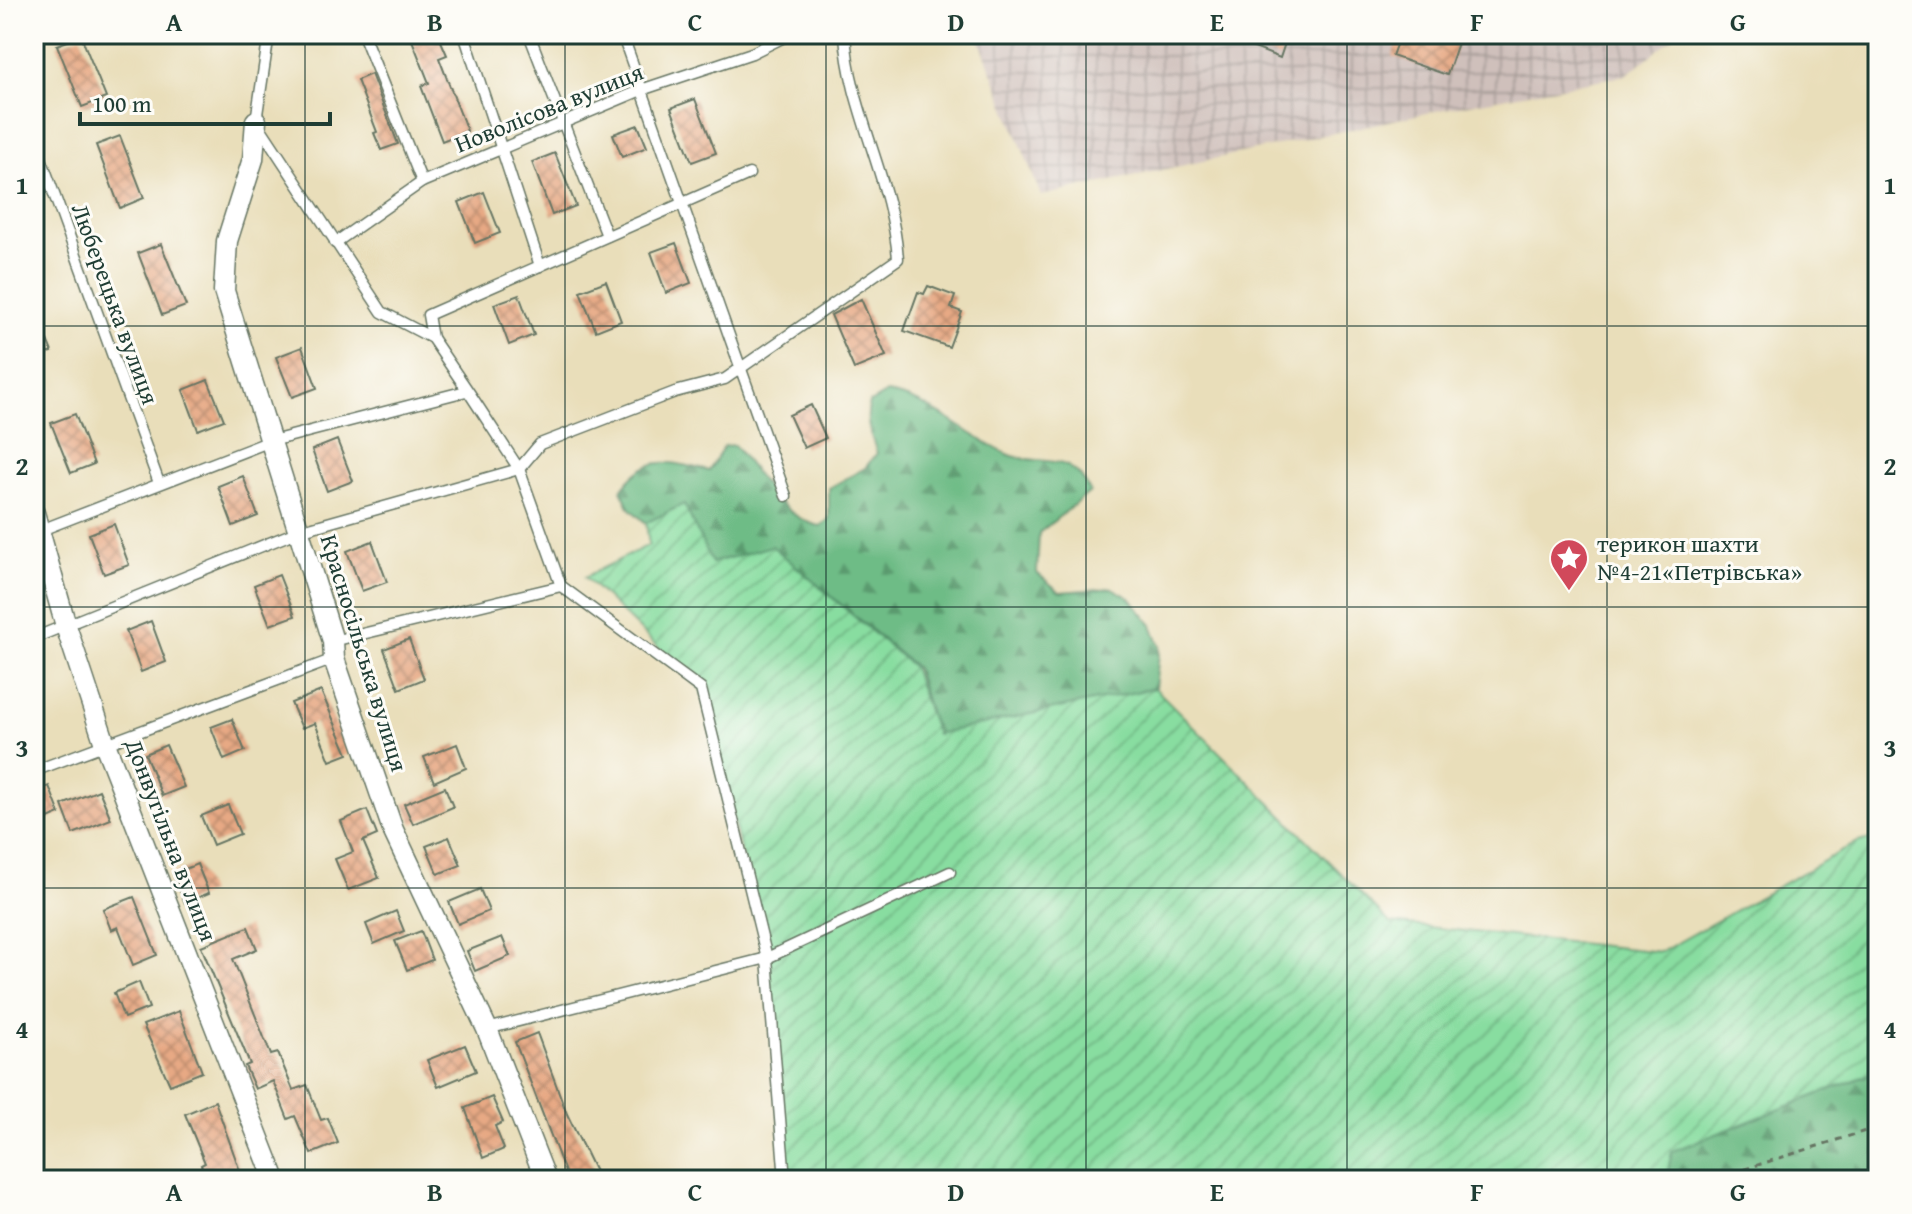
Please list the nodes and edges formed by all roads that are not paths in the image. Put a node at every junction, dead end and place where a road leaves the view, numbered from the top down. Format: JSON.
{"nodes":[{"id":1,"x":269,"y":34,"type":"edge"},
{"id":2,"x":363,"y":34,"type":"edge"},
{"id":3,"x":464,"y":34,"type":"edge"},
{"id":4,"x":529,"y":34,"type":"edge"},
{"id":5,"x":622,"y":34,"type":"edge"},
{"id":6,"x":790,"y":34,"type":"edge"},
{"id":7,"x":845,"y":34,"type":"edge"},
{"id":8,"x":644,"y":89,"type":"junction"},
{"id":9,"x":256,"y":121,"type":"junction"},
{"id":10,"x":564,"y":122,"type":"junction"},
{"id":11,"x":34,"y":139,"type":"edge"},
{"id":12,"x":504,"y":148,"type":"junction"},
{"id":13,"x":749,"y":174,"type":"dead end"},
{"id":14,"x":422,"y":182,"type":"junction"},
{"id":15,"x":680,"y":204,"type":"junction"},
{"id":16,"x":607,"y":236,"type":"junction"},
{"id":17,"x":335,"y":243,"type":"junction"},
{"id":18,"x":540,"y":266,"type":"junction"},
{"id":19,"x":432,"y":338,"type":"junction"},
{"id":20,"x":466,"y":391,"type":"junction"},
{"id":21,"x":268,"y":442,"type":"junction"},
{"id":22,"x":519,"y":469,"type":"junction"},
{"id":23,"x":159,"y":483,"type":"junction"},
{"id":24,"x":786,"y":496,"type":"dead end"},
{"id":25,"x":36,"y":526,"type":"edge"},
{"id":26,"x":299,"y":531,"type":"junction"},
{"id":27,"x":561,"y":586,"type":"junction"},
{"id":28,"x":66,"y":626,"type":"junction"},
{"id":29,"x":34,"y":638,"type":"edge"},
{"id":30,"x":334,"y":650,"type":"junction"},
{"id":31,"x":105,"y":744,"type":"junction"},
{"id":32,"x":34,"y":771,"type":"edge"},
{"id":33,"x":950,"y":872,"type":"dead end"},
{"id":34,"x":767,"y":958,"type":"junction"},
{"id":35,"x":487,"y":1029,"type":"junction"},
{"id":36,"x":275,"y":1180,"type":"edge"},
{"id":37,"x":546,"y":1180,"type":"edge"},
{"id":38,"x":785,"y":1180,"type":"edge"}],
"edges":[{"from":1,"to":9,"type":"lane"},
{"from":2,"to":14,"type":"lane"},
{"from":3,"to":12,"type":"lane"},
{"from":4,"to":10,"type":"lane"},
{"from":5,"to":8,"type":"lane"},
{"from":6,"to":8,"type":"lane","name":"Новолісова вулиця"},
{"from":7,"to":22,"type":"lane"},
{"from":8,"to":10,"type":"lane","name":"Новолісова вулиця"},
{"from":8,"to":15,"type":"lane"},
{"from":9,"to":17,"type":"lane"},
{"from":9,"to":21,"type":"street","name":"Красносільська вулиця"},
{"from":10,"to":12,"type":"lane","name":"Новолісова вулиця"},
{"from":10,"to":16,"type":"lane"},
{"from":11,"to":23,"type":"lane","name":"Люберецька вулиця"},
{"from":12,"to":14,"type":"lane","name":"Новолісова вулиця"},
{"from":12,"to":18,"type":"lane"},
{"from":13,"to":15,"type":"lane"},
{"from":14,"to":17,"type":"lane","name":"Новолісова вулиця"},
{"from":15,"to":16,"type":"lane"},
{"from":15,"to":24,"type":"lane"},
{"from":16,"to":18,"type":"lane"},
{"from":17,"to":19,"type":"lane"},
{"from":18,"to":19,"type":"lane"},
{"from":19,"to":20,"type":"lane"},
{"from":20,"to":21,"type":"lane"},
{"from":20,"to":22,"type":"lane"},
{"from":21,"to":23,"type":"lane"},
{"from":21,"to":26,"type":"street","name":"Красносільська вулиця"},
{"from":22,"to":26,"type":"lane"},
{"from":22,"to":27,"type":"lane"},
{"from":23,"to":25,"type":"lane"},
{"from":25,"to":28,"type":"street","name":"Донвугільна вулиця"},
{"from":26,"to":28,"type":"lane"},
{"from":26,"to":30,"type":"street","name":"Красносільська вулиця"},
{"from":27,"to":30,"type":"lane"},
{"from":27,"to":34,"type":"lane"},
{"from":28,"to":29,"type":"lane"},
{"from":28,"to":31,"type":"street","name":"Донвугільна вулиця"},
{"from":30,"to":31,"type":"lane"},
{"from":30,"to":35,"type":"street","name":"Красносільська вулиця"},
{"from":31,"to":32,"type":"lane"},
{"from":31,"to":36,"type":"street","name":"Донвугільна вулиця"},
{"from":33,"to":34,"type":"lane"},
{"from":34,"to":35,"type":"lane"},
{"from":34,"to":38,"type":"lane"},
{"from":35,"to":37,"type":"street","name":"Красносільська вулиця"}]}
